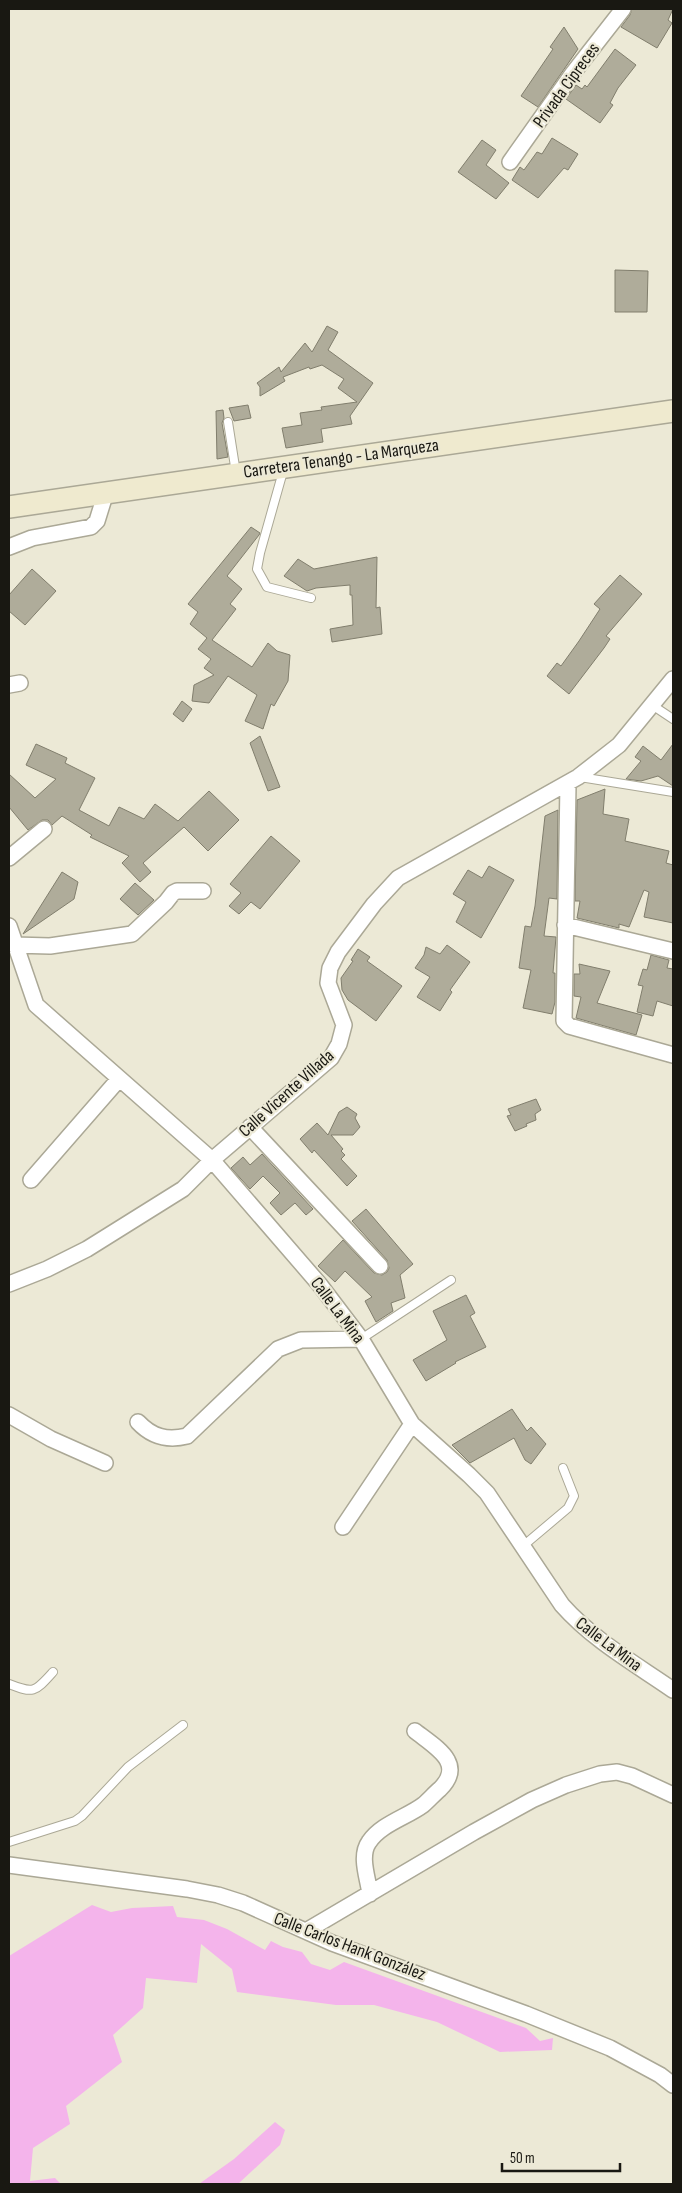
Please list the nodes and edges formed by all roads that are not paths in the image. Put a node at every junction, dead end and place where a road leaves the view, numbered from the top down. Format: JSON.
{"nodes":[{"id":1,"x":623,"y":9,"type":"edge"},
{"id":2,"x":510,"y":162,"type":"dead end"},
{"id":3,"x":673,"y":411,"type":"edge"},
{"id":4,"x":228,"y":422,"type":"dead end"},
{"id":5,"x":285,"y":466,"type":"junction"},
{"id":6,"x":236,"y":473,"type":"junction"},
{"id":7,"x":106,"y":492,"type":"junction"},
{"id":8,"x":9,"y":507,"type":"edge"},
{"id":9,"x":9,"y":547,"type":"edge"},
{"id":10,"x":311,"y":598,"type":"dead end"},
{"id":11,"x":673,"y":679,"type":"edge"},
{"id":12,"x":652,"y":705,"type":"junction"},
{"id":13,"x":673,"y":719,"type":"edge"},
{"id":14,"x":573,"y":780,"type":"junction"},
{"id":15,"x":673,"y":792,"type":"edge"},
{"id":16,"x":44,"y":829,"type":"dead end"},
{"id":17,"x":9,"y":858,"type":"edge"},
{"id":18,"x":203,"y":891,"type":"dead end"},
{"id":19,"x":565,"y":925,"type":"junction"},
{"id":20,"x":9,"y":926,"type":"edge"},
{"id":21,"x":14,"y":945,"type":"junction"},
{"id":22,"x":673,"y":951,"type":"edge"},
{"id":23,"x":673,"y":1055,"type":"edge"},
{"id":24,"x":119,"y":1079,"type":"junction"},
{"id":25,"x":250,"y":1127,"type":"junction"},
{"id":26,"x":212,"y":1160,"type":"junction"},
{"id":27,"x":31,"y":1180,"type":"dead end"},
{"id":28,"x":380,"y":1266,"type":"dead end"},
{"id":29,"x":451,"y":1280,"type":"dead end"},
{"id":30,"x":9,"y":1284,"type":"edge"},
{"id":31,"x":361,"y":1339,"type":"junction"},
{"id":32,"x":9,"y":1415,"type":"edge"},
{"id":33,"x":138,"y":1422,"type":"dead end"},
{"id":34,"x":412,"y":1424,"type":"junction"},
{"id":35,"x":105,"y":1463,"type":"dead end"},
{"id":36,"x":563,"y":1468,"type":"dead end"},
{"id":37,"x":343,"y":1527,"type":"dead end"},
{"id":38,"x":523,"y":1546,"type":"junction"},
{"id":39,"x":52,"y":1672,"type":"dead end"},
{"id":40,"x":9,"y":1684,"type":"edge"},
{"id":41,"x":673,"y":1690,"type":"edge"},
{"id":42,"x":183,"y":1725,"type":"dead end"},
{"id":43,"x":415,"y":1730,"type":"dead end"},
{"id":44,"x":673,"y":1795,"type":"edge"},
{"id":45,"x":9,"y":1842,"type":"edge"},
{"id":46,"x":9,"y":1865,"type":"edge"},
{"id":47,"x":370,"y":1894,"type":"junction"},
{"id":48,"x":306,"y":1931,"type":"junction"},
{"id":49,"x":673,"y":2085,"type":"edge"}],
"edges":[{"from":1,"to":2,"type":"street","name":"Privada Cipreces"},
{"from":3,"to":5,"type":"main road","name":"Carretera Tenango - La Marqueza"},
{"from":4,"to":6,"type":"lane"},
{"from":5,"to":6,"type":"main road","name":"Carretera Tenango - La Marqueza"},
{"from":5,"to":10,"type":"lane"},
{"from":6,"to":7,"type":"main road","name":"Carretera Tenango - La Marqueza"},
{"from":7,"to":8,"type":"main road","name":"Carretera Tenango - La Marqueza"},
{"from":7,"to":9,"type":"street"},
{"from":11,"to":12,"type":"street","name":"Calle Vicente Villada"},
{"from":12,"to":13,"type":"lane"},
{"from":12,"to":14,"type":"street","name":"Calle Vicente Villada"},
{"from":14,"to":15,"type":"lane"},
{"from":14,"to":19,"type":"street"},
{"from":14,"to":25,"type":"street","name":"Calle Vicente Villada"},
{"from":16,"to":17,"type":"street"},
{"from":18,"to":21,"type":"street"},
{"from":19,"to":22,"type":"street"},
{"from":19,"to":23,"type":"street"},
{"from":20,"to":21,"type":"street","name":"Calle La Mina"},
{"from":21,"to":24,"type":"street","name":"Calle La Mina"},
{"from":24,"to":26,"type":"street","name":"Calle La Mina"},
{"from":24,"to":27,"type":"street"},
{"from":25,"to":26,"type":"street","name":"Calle Vicente Villada"},
{"from":25,"to":28,"type":"street"},
{"from":26,"to":30,"type":"street","name":"Calle Vicente Villada"},
{"from":26,"to":31,"type":"street","name":"Calle La Mina"},
{"from":29,"to":31,"type":"lane"},
{"from":31,"to":33,"type":"street"},
{"from":31,"to":34,"type":"street","name":"Calle La Mina"},
{"from":32,"to":35,"type":"street"},
{"from":34,"to":37,"type":"street"},
{"from":34,"to":38,"type":"street","name":"Calle La Mina"},
{"from":36,"to":38,"type":"lane"},
{"from":38,"to":41,"type":"street","name":"Calle La Mina"},
{"from":39,"to":40,"type":"lane"},
{"from":42,"to":45,"type":"lane"},
{"from":43,"to":47,"type":"street"},
{"from":44,"to":47,"type":"street"},
{"from":46,"to":48,"type":"street","name":"Calle Carlos Hank González"},
{"from":47,"to":48,"type":"street"},
{"from":48,"to":49,"type":"street","name":"Calle Carlos Hank González"}]}
